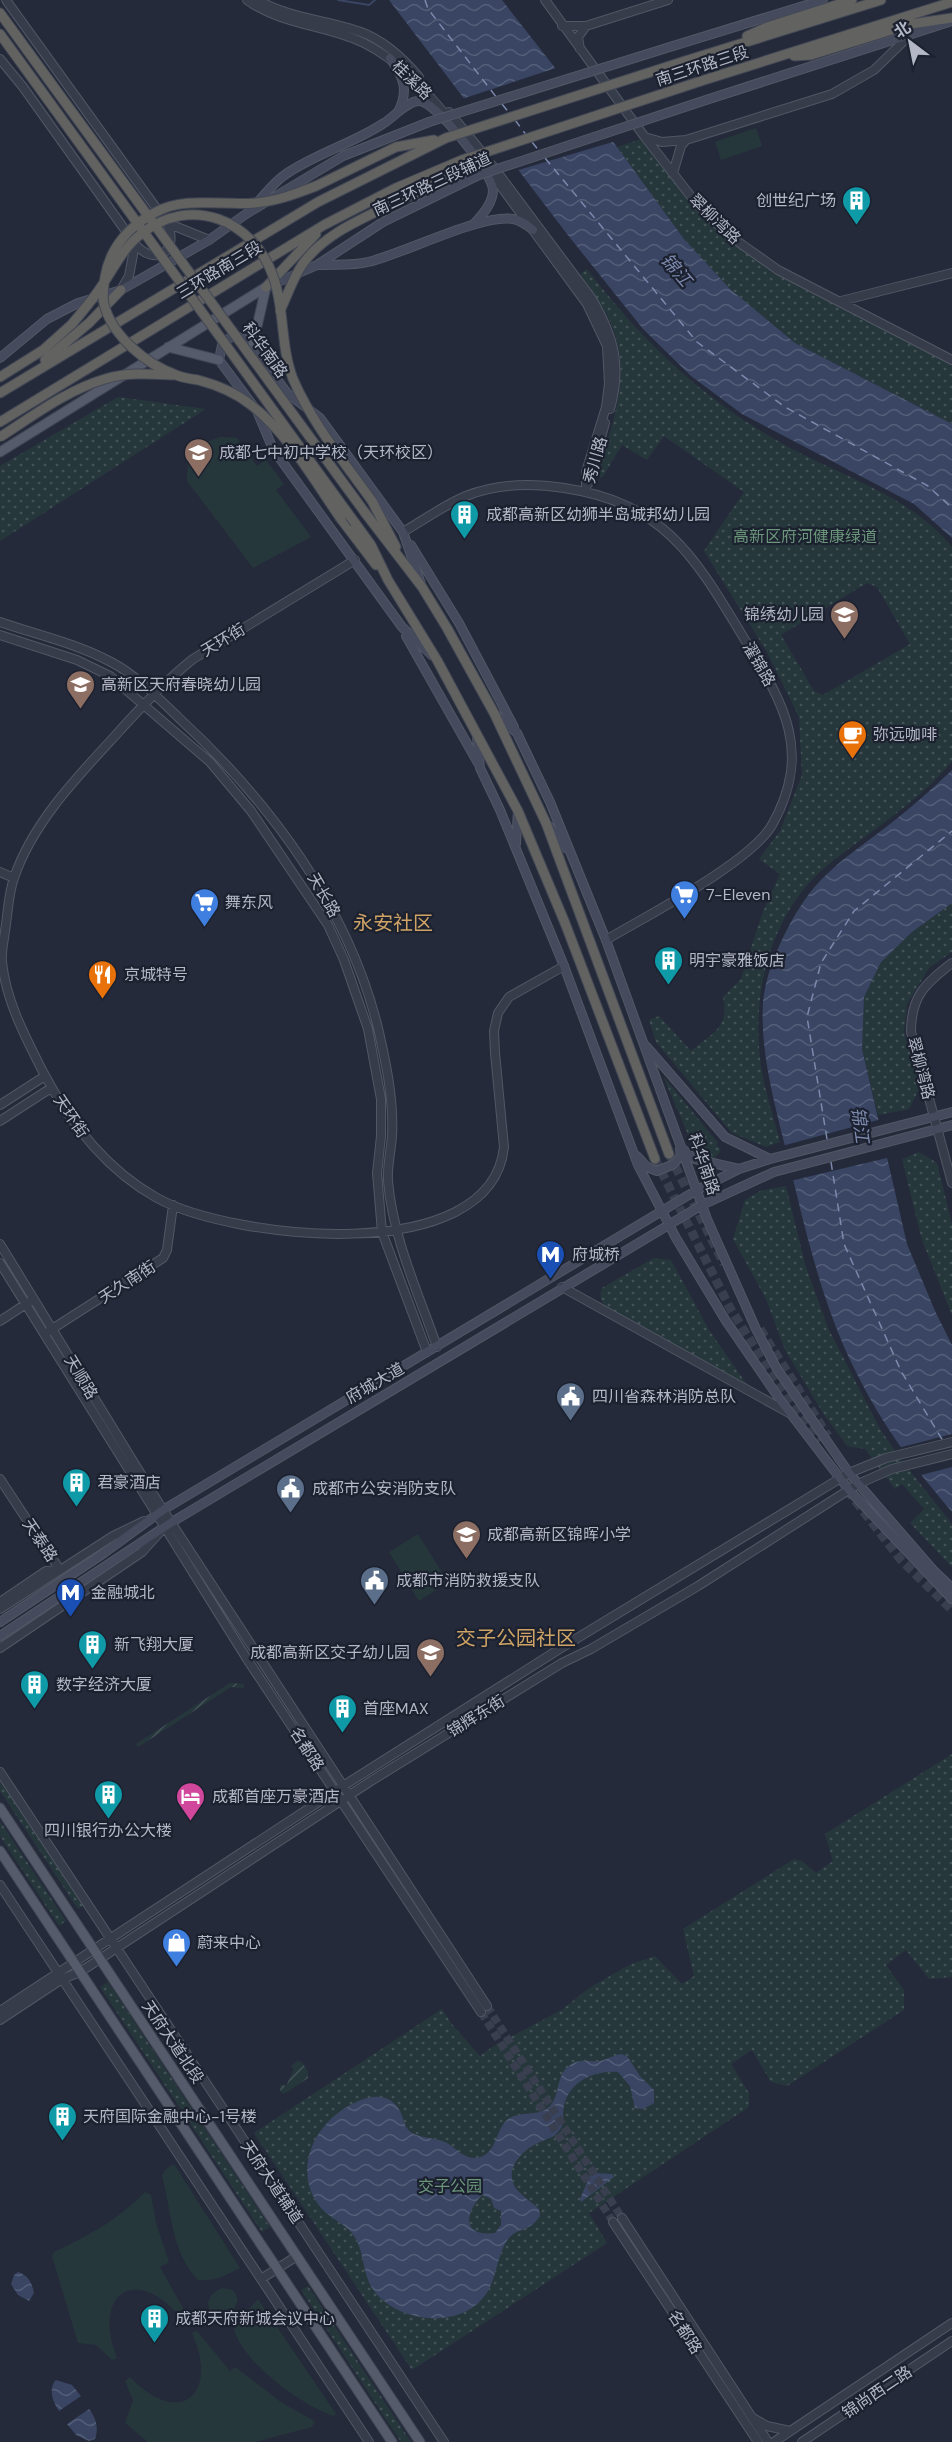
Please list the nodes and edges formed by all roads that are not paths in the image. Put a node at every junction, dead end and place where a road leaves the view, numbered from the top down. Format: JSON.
{"nodes":[{"id":1,"x":6,"y":0,"type":"edge"},
{"id":2,"x":247,"y":0,"type":"edge"},
{"id":3,"x":258,"y":0,"type":"edge"},
{"id":4,"x":545,"y":0,"type":"edge"},
{"id":5,"x":668,"y":0,"type":"edge"},
{"id":6,"x":824,"y":0,"type":"edge"},
{"id":7,"x":852,"y":0,"type":"edge"},
{"id":8,"x":881,"y":0,"type":"edge"},
{"id":9,"x":952,"y":2,"type":"edge"},
{"id":10,"x":12,"y":8,"type":"junction"},
{"id":11,"x":0,"y":13,"type":"edge"},
{"id":12,"x":952,"y":20,"type":"edge"},
{"id":13,"x":562,"y":26,"type":"junction"},
{"id":14,"x":586,"y":26,"type":"junction"},
{"id":15,"x":12,"y":28,"type":"junction"},
{"id":16,"x":0,"y":34,"type":"edge"},
{"id":17,"x":909,"y":36,"type":"junction"},
{"id":18,"x":0,"y":40,"type":"edge"},
{"id":19,"x":580,"y":50,"type":"junction"},
{"id":20,"x":14,"y":53,"type":"junction"},
{"id":21,"x":708,"y":54,"type":"junction"},
{"id":22,"x":783,"y":56,"type":"junction"},
{"id":23,"x":390,"y":58,"type":"junction"},
{"id":24,"x":0,"y":59,"type":"edge"},
{"id":25,"x":396,"y":116,"type":"junction"},
{"id":26,"x":644,"y":136,"type":"junction"},
{"id":27,"x":446,"y":138,"type":"junction"},
{"id":28,"x":686,"y":140,"type":"junction"},
{"id":29,"x":462,"y":159,"type":"junction"},
{"id":30,"x":499,"y":173,"type":"joint"},
{"id":31,"x":673,"y":173,"type":"junction"},
{"id":32,"x":507,"y":195,"type":"joint"},
{"id":33,"x":246,"y":214,"type":"junction"},
{"id":34,"x":167,"y":223,"type":"junction"},
{"id":35,"x":324,"y":225,"type":"junction"},
{"id":36,"x":472,"y":225,"type":"junction"},
{"id":37,"x":533,"y":230,"type":"junction"},
{"id":38,"x":209,"y":240,"type":"junction"},
{"id":39,"x":135,"y":244,"type":"junction"},
{"id":40,"x":317,"y":265,"type":"junction"},
{"id":41,"x":952,"y":273,"type":"edge"},
{"id":42,"x":266,"y":287,"type":"junction"},
{"id":43,"x":121,"y":290,"type":"junction"},
{"id":44,"x":841,"y":301,"type":"junction"},
{"id":45,"x":280,"y":311,"type":"junction"},
{"id":46,"x":253,"y":344,"type":"junction"},
{"id":47,"x":168,"y":347,"type":"junction"},
{"id":48,"x":0,"y":358,"type":"edge"},
{"id":49,"x":219,"y":360,"type":"junction"},
{"id":50,"x":952,"y":360,"type":"edge"},
{"id":51,"x":176,"y":375,"type":"junction"},
{"id":52,"x":0,"y":377,"type":"edge"},
{"id":53,"x":24,"y":378,"type":"junction"},
{"id":54,"x":0,"y":393,"type":"edge"},
{"id":55,"x":0,"y":422,"type":"edge"},
{"id":56,"x":0,"y":437,"type":"edge"},
{"id":57,"x":0,"y":453,"type":"edge"},
{"id":58,"x":586,"y":491,"type":"junction"},
{"id":59,"x":403,"y":532,"type":"junction"},
{"id":60,"x":355,"y":560,"type":"junction"},
{"id":61,"x":407,"y":567,"type":"junction"},
{"id":62,"x":388,"y":580,"type":"junction"},
{"id":63,"x":422,"y":587,"type":"junction"},
{"id":64,"x":0,"y":622,"type":"edge"},
{"id":65,"x":402,"y":627,"type":"junction"},
{"id":66,"x":0,"y":635,"type":"edge"},
{"id":67,"x":437,"y":660,"type":"junction"},
{"id":68,"x":153,"y":694,"type":"junction"},
{"id":69,"x":144,"y":704,"type":"junction"},
{"id":70,"x":494,"y":713,"type":"junction"},
{"id":71,"x":517,"y":733,"type":"junction"},
{"id":72,"x":477,"y":734,"type":"junction"},
{"id":73,"x":480,"y":768,"type":"junction"},
{"id":74,"x":518,"y":811,"type":"junction"},
{"id":75,"x":546,"y":823,"type":"junction"},
{"id":76,"x":516,"y":847,"type":"junction"},
{"id":77,"x":574,"y":859,"type":"junction"},
{"id":78,"x":0,"y":872,"type":"edge"},
{"id":79,"x":14,"y":878,"type":"junction"},
{"id":80,"x":606,"y":940,"type":"junction"},
{"id":81,"x":952,"y":963,"type":"edge"},
{"id":82,"x":564,"y":966,"type":"junction"},
{"id":83,"x":640,"y":1040,"type":"junction"},
{"id":84,"x":45,"y":1076,"type":"junction"},
{"id":85,"x":51,"y":1088,"type":"junction"},
{"id":86,"x":0,"y":1105,"type":"edge"},
{"id":87,"x":952,"y":1113,"type":"edge"},
{"id":88,"x":934,"y":1117,"type":"junction"},
{"id":89,"x":0,"y":1121,"type":"edge"},
{"id":90,"x":952,"y":1125,"type":"edge"},
{"id":91,"x":937,"y":1129,"type":"junction"},
{"id":92,"x":680,"y":1139,"type":"junction"},
{"id":93,"x":684,"y":1150,"type":"junction"},
{"id":94,"x":633,"y":1151,"type":"junction"},
{"id":95,"x":669,"y":1154,"type":"tunnel mouth"},
{"id":96,"x":655,"y":1159,"type":"tunnel mouth"},
{"id":97,"x":770,"y":1159,"type":"junction"},
{"id":98,"x":739,"y":1169,"type":"junction"},
{"id":99,"x":952,"y":1183,"type":"edge"},
{"id":100,"x":697,"y":1190,"type":"junction"},
{"id":101,"x":174,"y":1205,"type":"junction"},
{"id":102,"x":702,"y":1205,"type":"junction"},
{"id":103,"x":662,"y":1210,"type":"junction"},
{"id":104,"x":670,"y":1225,"type":"junction"},
{"id":105,"x":395,"y":1230,"type":"junction"},
{"id":106,"x":382,"y":1232,"type":"junction"},
{"id":107,"x":0,"y":1244,"type":"edge"},
{"id":108,"x":0,"y":1263,"type":"edge"},
{"id":109,"x":562,"y":1287,"type":"junction"},
{"id":110,"x":34,"y":1299,"type":"junction"},
{"id":111,"x":26,"y":1304,"type":"junction"},
{"id":112,"x":0,"y":1321,"type":"edge"},
{"id":113,"x":52,"y":1329,"type":"junction"},
{"id":114,"x":43,"y":1334,"type":"junction"},
{"id":115,"x":437,"y":1347,"type":"junction"},
{"id":116,"x":427,"y":1352,"type":"junction"},
{"id":117,"x":790,"y":1413,"type":"junction"},
{"id":118,"x":952,"y":1442,"type":"edge"},
{"id":119,"x":952,"y":1454,"type":"edge"},
{"id":120,"x":849,"y":1473,"type":"junction"},
{"id":121,"x":0,"y":1479,"type":"edge"},
{"id":122,"x":840,"y":1479,"type":"junction"},
{"id":123,"x":858,"y":1484,"type":"junction"},
{"id":124,"x":849,"y":1490,"type":"junction"},
{"id":125,"x":160,"y":1513,"type":"junction"},
{"id":126,"x":168,"y":1525,"type":"junction"},
{"id":127,"x":60,"y":1570,"type":"junction"},
{"id":128,"x":952,"y":1588,"type":"edge"},
{"id":129,"x":952,"y":1599,"type":"edge"},
{"id":130,"x":0,"y":1602,"type":"edge"},
{"id":131,"x":0,"y":1609,"type":"edge"},
{"id":132,"x":614,"y":1617,"type":"junction"},
{"id":133,"x":0,"y":1622,"type":"edge"},
{"id":134,"x":622,"y":1632,"type":"junction"},
{"id":135,"x":0,"y":1636,"type":"edge"},
{"id":136,"x":0,"y":1648,"type":"edge"},
{"id":137,"x":0,"y":1772,"type":"edge"},
{"id":138,"x":343,"y":1786,"type":"junction"},
{"id":139,"x":334,"y":1791,"type":"junction"},
{"id":140,"x":350,"y":1795,"type":"junction"},
{"id":141,"x":341,"y":1801,"type":"junction"},
{"id":142,"x":0,"y":1808,"type":"edge"},
{"id":143,"x":0,"y":1851,"type":"edge"},
{"id":144,"x":0,"y":1885,"type":"edge"},
{"id":145,"x":110,"y":1938,"type":"junction"},
{"id":146,"x":117,"y":1948,"type":"junction"},
{"id":147,"x":93,"y":1949,"type":"junction"},
{"id":148,"x":100,"y":1959,"type":"junction"},
{"id":149,"x":73,"y":1962,"type":"junction"},
{"id":150,"x":80,"y":1972,"type":"junction"},
{"id":151,"x":60,"y":1976,"type":"junction"},
{"id":152,"x":0,"y":2011,"type":"edge"},
{"id":153,"x":0,"y":2020,"type":"edge"},
{"id":154,"x":621,"y":2218,"type":"tunnel mouth"},
{"id":155,"x":613,"y":2222,"type":"tunnel mouth"},
{"id":156,"x":297,"y":2256,"type":"junction"},
{"id":157,"x":277,"y":2269,"type":"junction"},
{"id":158,"x":261,"y":2279,"type":"junction"},
{"id":159,"x":952,"y":2323,"type":"edge"},
{"id":160,"x":952,"y":2341,"type":"edge"},
{"id":161,"x":890,"y":2364,"type":"junction"},
{"id":162,"x":899,"y":2377,"type":"junction"},
{"id":163,"x":751,"y":2417,"type":"junction"},
{"id":164,"x":790,"y":2431,"type":"junction"},
{"id":165,"x":369,"y":2442,"type":"edge"},
{"id":166,"x":392,"y":2442,"type":"edge"},
{"id":167,"x":420,"y":2442,"type":"edge"},
{"id":168,"x":444,"y":2442,"type":"edge"},
{"id":169,"x":758,"y":2442,"type":"edge"},
{"id":170,"x":768,"y":2442,"type":"edge"},
{"id":171,"x":774,"y":2442,"type":"edge"},
{"id":172,"x":801,"y":2442,"type":"edge"}],
"edges":[{"from":1,"to":10,"type":"street"},
{"from":2,"to":23,"type":"street","name":"桂溪路"},
{"from":3,"to":30,"type":"street","name":"桂溪路"},
{"from":4,"to":13,"type":"street","name":"翠柳湾路"},
{"from":5,"to":14,"type":"street"},
{"from":6,"to":33,"type":"main road","bridge":true},
{"from":7,"to":21,"type":"highway"},
{"from":8,"to":21,"type":"highway"},
{"from":9,"to":22,"type":"highway","name":"南三环路三段"},
{"from":10,"to":15,"type":"street"},
{"from":10,"to":34,"type":"street"},
{"from":11,"to":15,"type":"highway","name":"科华南路"},
{"from":12,"to":17,"type":"main road","name":"南三环路三段辅道"},
{"from":12,"to":22,"type":"highway"},
{"from":13,"to":14,"type":"street"},
{"from":13,"to":19,"type":"street","name":"翠柳湾路"},
{"from":14,"to":19,"type":"street"},
{"from":15,"to":61,"type":"highway","name":"科华南路","bridge":true},
{"from":16,"to":20,"type":"highway","name":"科华南路"},
{"from":17,"to":28,"type":"street"},
{"from":17,"to":40,"type":"main road","name":"南三环路三段辅道","bridge":true},
{"from":18,"to":20,"type":"street"},
{"from":19,"to":26,"type":"street","name":"翠柳湾路"},
{"from":20,"to":62,"type":"highway","name":"科华南路","bridge":true},
{"from":21,"to":27,"type":"highway","name":"南三环路三段","bridge":true},
{"from":22,"to":29,"type":"highway","name":"南三环路三段","bridge":true},
{"from":23,"to":25,"type":"main road"},
{"from":23,"to":32,"type":"street","name":"桂溪路"},
{"from":24,"to":39,"type":"street"},
{"from":25,"to":33,"type":"main road"},
{"from":25,"to":36,"type":"main road"},
{"from":26,"to":28,"type":"street"},
{"from":26,"to":31,"type":"street","name":"翠柳湾路"},
{"from":27,"to":51,"type":"highway","bridge":true},
{"from":27,"to":53,"type":"highway","name":"三环路南三段"},
{"from":28,"to":31,"type":"street"},
{"from":29,"to":35,"type":"highway","name":"三环路南三段"},
{"from":29,"to":45,"type":"highway","bridge":true},
{"from":30,"to":58,"type":"street","name":"秀川路"},
{"from":31,"to":44,"type":"street","name":"翠柳湾路"},
{"from":32,"to":37,"type":"street","name":"秀川路"},
{"from":33,"to":38,"type":"main road"},
{"from":34,"to":38,"type":"street"},
{"from":34,"to":39,"type":"street"},
{"from":35,"to":42,"type":"highway"},
{"from":35,"to":55,"type":"highway","name":"三环路南三段"},
{"from":36,"to":37,"type":"main road"},
{"from":36,"to":40,"type":"main road"},
{"from":37,"to":58,"type":"street","name":"秀川路"},
{"from":38,"to":43,"type":"main road"},
{"from":39,"to":43,"type":"street"},
{"from":40,"to":42,"type":"main road","name":"南三环路三段辅道"},
{"from":41,"to":44,"type":"street"},
{"from":42,"to":46,"type":"main road"},
{"from":42,"to":47,"type":"main road","name":"南三环路三段辅道"},
{"from":43,"to":48,"type":"main road"},
{"from":43,"to":53,"type":"highway"},
{"from":44,"to":50,"type":"street","name":"翠柳湾路"},
{"from":45,"to":52,"type":"highway","bridge":true},
{"from":45,"to":61,"type":"highway","bridge":true},
{"from":46,"to":49,"type":"main road"},
{"from":46,"to":59,"type":"main road"},
{"from":47,"to":49,"type":"main road"},
{"from":47,"to":57,"type":"main road","name":"南三环路三段辅道"},
{"from":49,"to":60,"type":"main road"},
{"from":51,"to":56,"type":"highway","bridge":true},
{"from":51,"to":62,"type":"highway","bridge":true},
{"from":53,"to":54,"type":"highway","name":"三环路南三段"},
{"from":58,"to":59,"type":"street","name":"濯锦路"},
{"from":58,"to":80,"type":"street","name":"濯锦路"},
{"from":59,"to":63,"type":"main road"},
{"from":59,"to":71,"type":"main road"},
{"from":60,"to":65,"type":"main road"},
{"from":60,"to":68,"type":"street","name":"天环街"},
{"from":61,"to":63,"type":"highway","name":"科华南路"},
{"from":62,"to":67,"type":"highway","name":"科华南路"},
{"from":63,"to":70,"type":"highway","name":"科华南路"},
{"from":64,"to":68,"type":"street","name":"天长路"},
{"from":65,"to":67,"type":"main road"},
{"from":65,"to":73,"type":"main road"},
{"from":66,"to":69,"type":"street","name":"天长路"},
{"from":67,"to":72,"type":"highway","name":"科华南路"},
{"from":68,"to":69,"type":"street","name":"天环街"},
{"from":68,"to":105,"type":"street","name":"天长路"},
{"from":69,"to":79,"type":"street","name":"天环街"},
{"from":69,"to":106,"type":"street","name":"天长路"},
{"from":70,"to":71,"type":"main road","name":"科华南路"},
{"from":70,"to":75,"type":"highway","name":"科华南路"},
{"from":71,"to":77,"type":"main road","name":"科华南路"},
{"from":72,"to":73,"type":"main road","name":"科华南路"},
{"from":72,"to":74,"type":"highway","name":"科华南路"},
{"from":73,"to":76,"type":"main road","name":"科华南路"},
{"from":74,"to":76,"type":"main road"},
{"from":74,"to":96,"type":"highway","name":"科华南路"},
{"from":75,"to":77,"type":"main road"},
{"from":75,"to":95,"type":"highway","name":"科华南路"},
{"from":76,"to":82,"type":"main road","name":"科华南路"},
{"from":77,"to":80,"type":"main road","name":"科华南路"},
{"from":78,"to":79,"type":"street"},
{"from":79,"to":84,"type":"street","name":"天环街"},
{"from":80,"to":83,"type":"main road","name":"科华南路"},
{"from":81,"to":88,"type":"street","name":"翠柳湾路"},
{"from":82,"to":94,"type":"main road","name":"科华南路"},
{"from":82,"to":105,"type":"street","name":"天环街"},
{"from":83,"to":92,"type":"main road","name":"科华南路"},
{"from":83,"to":97,"type":"main road"},
{"from":84,"to":85,"type":"street","name":"天环街"},
{"from":84,"to":86,"type":"street"},
{"from":85,"to":89,"type":"street"},
{"from":85,"to":101,"type":"street","name":"天环街"},
{"from":87,"to":88,"type":"main road","name":"府城大道"},
{"from":88,"to":91,"type":"street","name":"翠柳湾路"},
{"from":88,"to":97,"type":"main road","name":"府城大道"},
{"from":90,"to":91,"type":"main road","name":"府城大道"},
{"from":91,"to":99,"type":"street","name":"翠柳湾路"},
{"from":91,"to":102,"type":"main road","name":"府城大道"},
{"from":92,"to":93,"type":"main road","name":"科华南路"},
{"from":92,"to":94,"type":"main road"},
{"from":93,"to":98,"type":"main road"},
{"from":93,"to":100,"type":"main road","name":"科华南路"},
{"from":94,"to":103,"type":"main road","name":"科华南路"},
{"from":97,"to":98,"type":"main road","name":"府城大道"},
{"from":98,"to":100,"type":"main road","name":"府城大道"},
{"from":100,"to":102,"type":"main road","name":"科华南路"},
{"from":100,"to":103,"type":"main road","name":"府城大道"},
{"from":101,"to":106,"type":"street","name":"天环街"},
{"from":101,"to":113,"type":"street","name":"天久南街"},
{"from":102,"to":104,"type":"main road","name":"府城大道"},
{"from":102,"to":120,"type":"main road","name":"科华南路"},
{"from":103,"to":104,"type":"main road","name":"科华南路"},
{"from":103,"to":115,"type":"main road","name":"府城大道"},
{"from":104,"to":109,"type":"main road","name":"府城大道"},
{"from":104,"to":117,"type":"main road","name":"科华南路"},
{"from":105,"to":106,"type":"street","name":"天环街"},
{"from":105,"to":115,"type":"street","name":"天长路"},
{"from":106,"to":116,"type":"street","name":"天长路"},
{"from":107,"to":110,"type":"street","name":"天顺路"},
{"from":108,"to":111,"type":"street","name":"天顺路"},
{"from":109,"to":117,"type":"street"},
{"from":109,"to":126,"type":"main road","name":"府城大道"},
{"from":110,"to":111,"type":"street"},
{"from":110,"to":113,"type":"street","name":"天顺路"},
{"from":111,"to":112,"type":"street"},
{"from":111,"to":114,"type":"street","name":"天顺路"},
{"from":113,"to":114,"type":"street","name":"天久南街"},
{"from":113,"to":125,"type":"street","name":"天顺路"},
{"from":114,"to":125,"type":"street","name":"天顺路"},
{"from":115,"to":116,"type":"main road","name":"府城大道"},
{"from":116,"to":125,"type":"main road","name":"府城大道"},
{"from":117,"to":122,"type":"main road","name":"科华南路"},
{"from":118,"to":120,"type":"street","name":"锦辉东街"},
{"from":119,"to":123,"type":"street","name":"锦辉东街"},
{"from":120,"to":122,"type":"street","name":"锦辉东街"},
{"from":120,"to":123,"type":"main road","name":"科华南路"},
{"from":121,"to":127,"type":"street","name":"天泰路"},
{"from":122,"to":124,"type":"main road","name":"科华南路"},
{"from":122,"to":132,"type":"street","name":"锦辉东街"},
{"from":123,"to":124,"type":"street","name":"锦辉东街"},
{"from":123,"to":128,"type":"main road","name":"科华南路"},
{"from":124,"to":129,"type":"main road","name":"科华南路"},
{"from":124,"to":134,"type":"street","name":"锦辉东街"},
{"from":125,"to":126,"type":"street"},
{"from":125,"to":127,"type":"street"},
{"from":125,"to":133,"type":"main road","name":"府城大道"},
{"from":126,"to":135,"type":"main road","name":"府城大道"},
{"from":126,"to":136,"type":"street"},
{"from":126,"to":138,"type":"street"},
{"from":126,"to":139,"type":"street","name":"名都路"},
{"from":127,"to":130,"type":"street"},
{"from":127,"to":131,"type":"street"},
{"from":132,"to":134,"type":"street"},
{"from":132,"to":138,"type":"street","name":"锦辉东街"},
{"from":134,"to":140,"type":"street","name":"锦辉东街"},
{"from":137,"to":145,"type":"street","name":"天府大道辅道"},
{"from":138,"to":139,"type":"street","name":"锦辉东街"},
{"from":138,"to":140,"type":"street"},
{"from":139,"to":141,"type":"street","name":"名都路"},
{"from":139,"to":145,"type":"street","name":"锦辉东街"},
{"from":140,"to":141,"type":"street","name":"锦辉东街"},
{"from":140,"to":141,"type":"street","name":"名都路"},
{"from":141,"to":146,"type":"street","name":"锦辉东街"},
{"from":142,"to":147,"type":"main road","name":"天府大道北段"},
{"from":143,"to":149,"type":"main road"},
{"from":144,"to":151,"type":"street"},
{"from":145,"to":146,"type":"street","name":"天府大道辅道"},
{"from":145,"to":147,"type":"street","name":"锦辉东街"},
{"from":146,"to":148,"type":"street","name":"锦辉东街"},
{"from":146,"to":168,"type":"street","name":"天府大道辅道"},
{"from":147,"to":148,"type":"main road","name":"天府大道北段"},
{"from":147,"to":149,"type":"street","name":"锦辉东街"},
{"from":148,"to":150,"type":"street","name":"锦辉东街"},
{"from":148,"to":156,"type":"main road","name":"天府大道北段"},
{"from":149,"to":150,"type":"main road"},
{"from":149,"to":151,"type":"street","name":"锦辉东街"},
{"from":150,"to":151,"type":"street","name":"锦辉东街"},
{"from":150,"to":157,"type":"main road"},
{"from":151,"to":152,"type":"street"},
{"from":151,"to":153,"type":"street"},
{"from":151,"to":158,"type":"street"},
{"from":154,"to":163,"type":"street"},
{"from":155,"to":169,"type":"street","name":"名都路"},
{"from":156,"to":157,"type":"street"},
{"from":156,"to":167,"type":"main road","name":"天府大道北段"},
{"from":157,"to":158,"type":"street"},
{"from":157,"to":166,"type":"main road"},
{"from":158,"to":165,"type":"street"},
{"from":159,"to":161,"type":"street"},
{"from":160,"to":162,"type":"street","name":"锦尚西二路"},
{"from":161,"to":162,"type":"street"},
{"from":161,"to":164,"type":"street"},
{"from":162,"to":172,"type":"street","name":"锦尚西二路"},
{"from":163,"to":164,"type":"street"},
{"from":163,"to":170,"type":"street"},
{"from":164,"to":171,"type":"street"}]}
